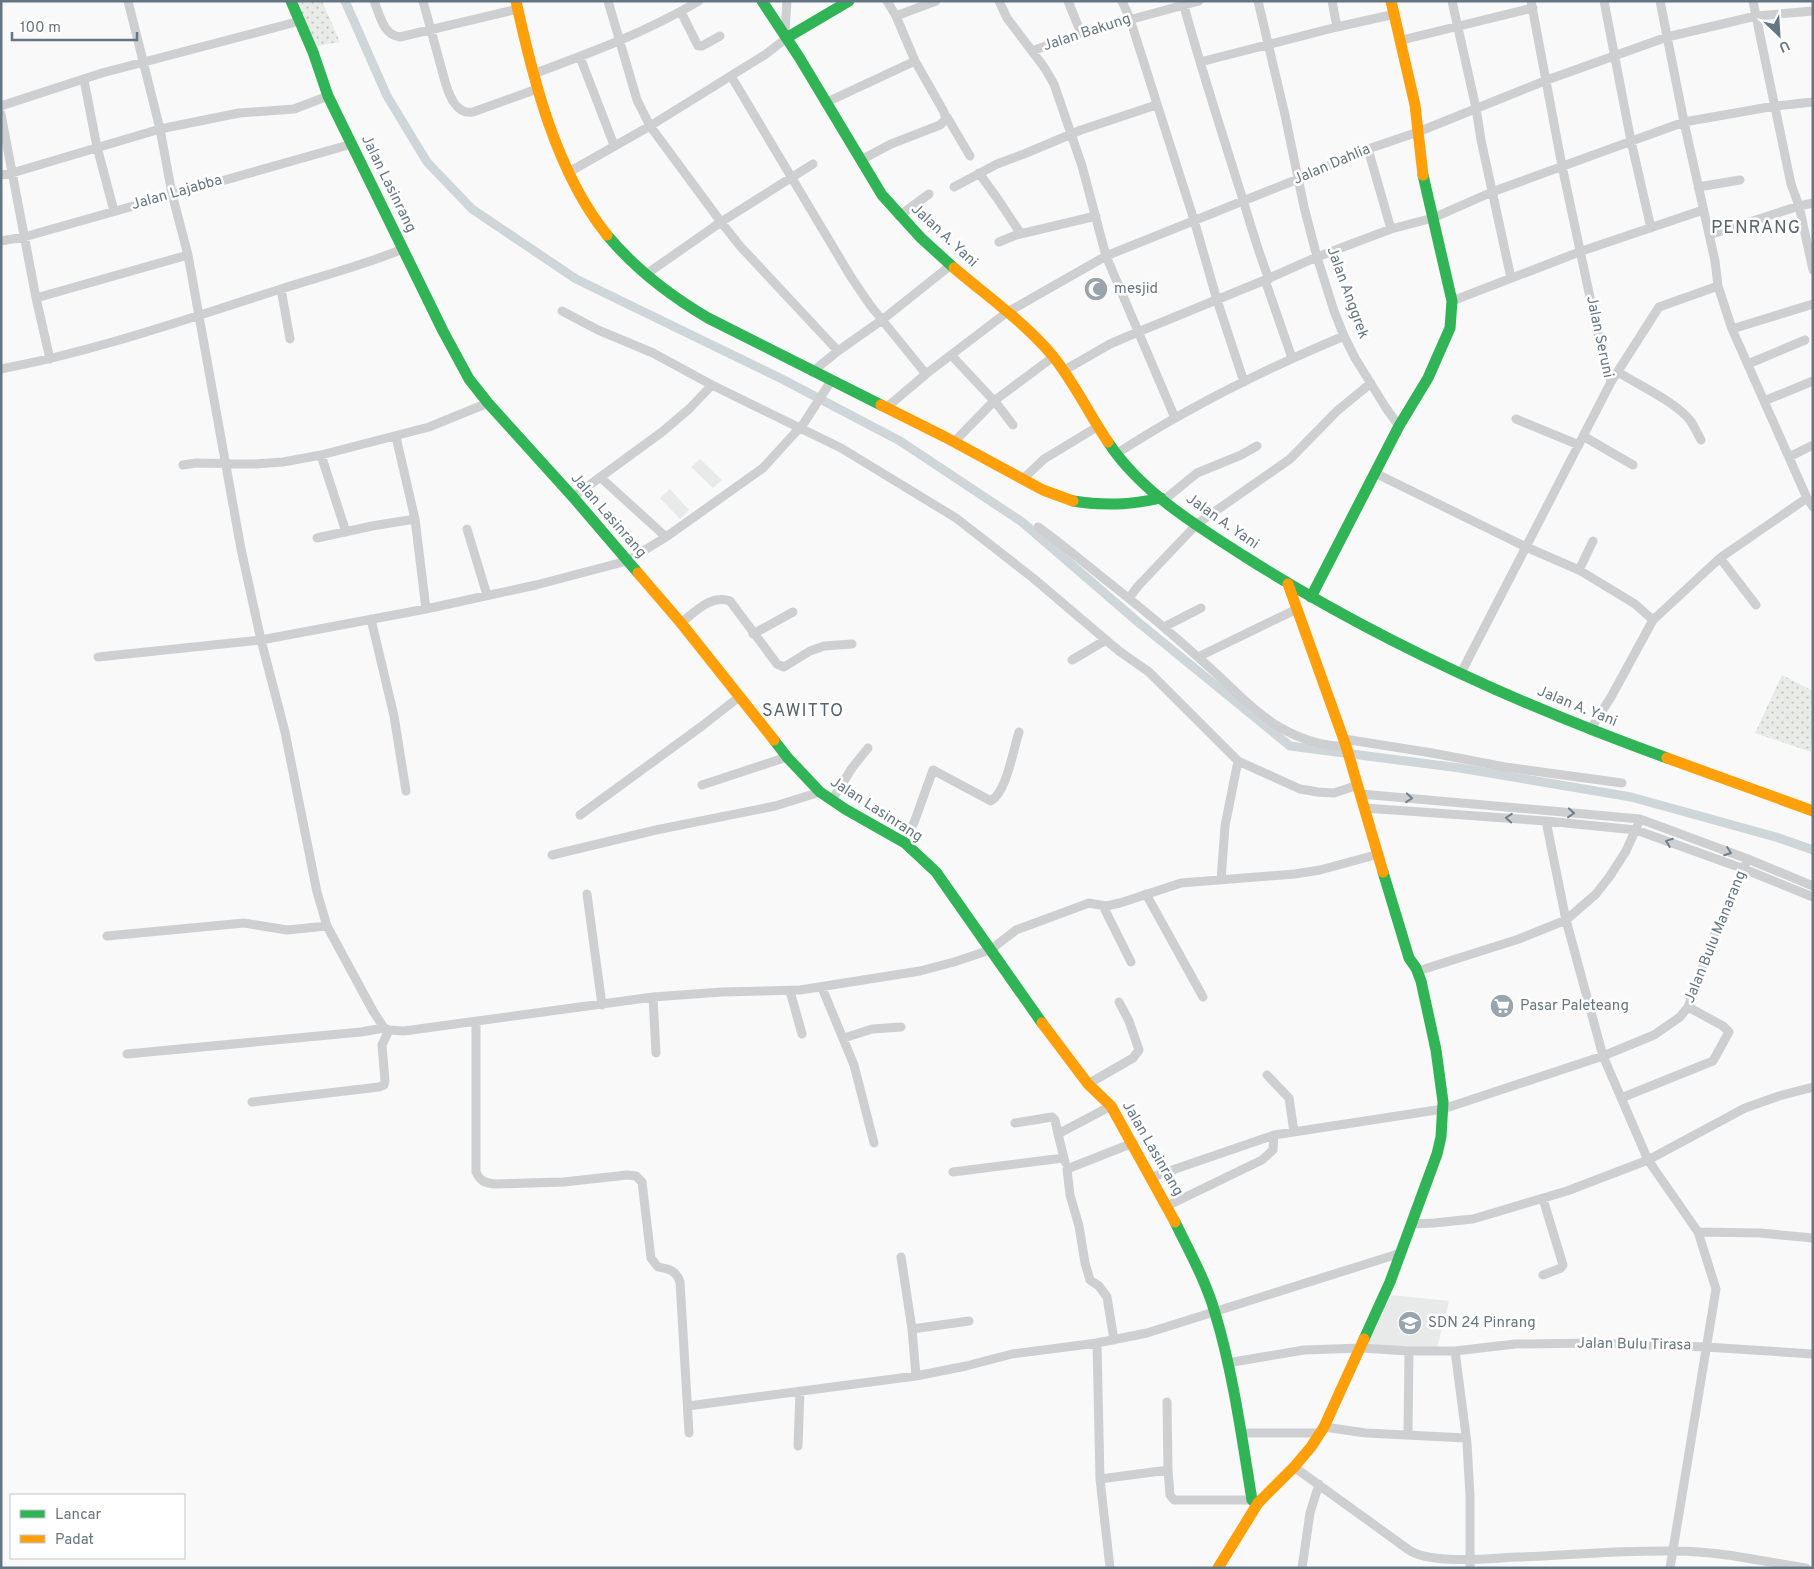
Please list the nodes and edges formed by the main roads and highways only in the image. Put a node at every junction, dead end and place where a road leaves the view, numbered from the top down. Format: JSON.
{"nodes":[{"id":1,"x":291,"y":1,"type":"edge"},
{"id":2,"x":762,"y":1,"type":"edge"},
{"id":3,"x":849,"y":1,"type":"edge"},
{"id":4,"x":1391,"y":1,"type":"edge"},
{"id":5,"x":517,"y":5,"type":"edge"},
{"id":6,"x":786,"y":35,"type":"junction"},
{"id":7,"x":1162,"y":499,"type":"junction"},
{"id":8,"x":1288,"y":584,"type":"junction"},
{"id":9,"x":1311,"y":597,"type":"junction"},
{"id":10,"x":1813,"y":810,"type":"edge"},
{"id":11,"x":1255,"y":1502,"type":"junction"},
{"id":12,"x":1218,"y":1568,"type":"edge"}],
"edges":[{"from":1,"to":11,"type":"main road","name":"Jalan Lasinrang"},
{"from":2,"to":6,"type":"main road","name":"Jalan A. Yani"},
{"from":3,"to":6,"type":"main road"},
{"from":4,"to":9,"type":"main road"},
{"from":5,"to":7,"type":"main road"},
{"from":6,"to":7,"type":"main road","name":"Jalan A. Yani"},
{"from":7,"to":8,"type":"main road","name":"Jalan A. Yani"},
{"from":8,"to":9,"type":"main road","name":"Jalan A. Yani"},
{"from":8,"to":11,"type":"main road"},
{"from":9,"to":10,"type":"main road","name":"Jalan A. Yani"},
{"from":11,"to":12,"type":"main road"}]}
